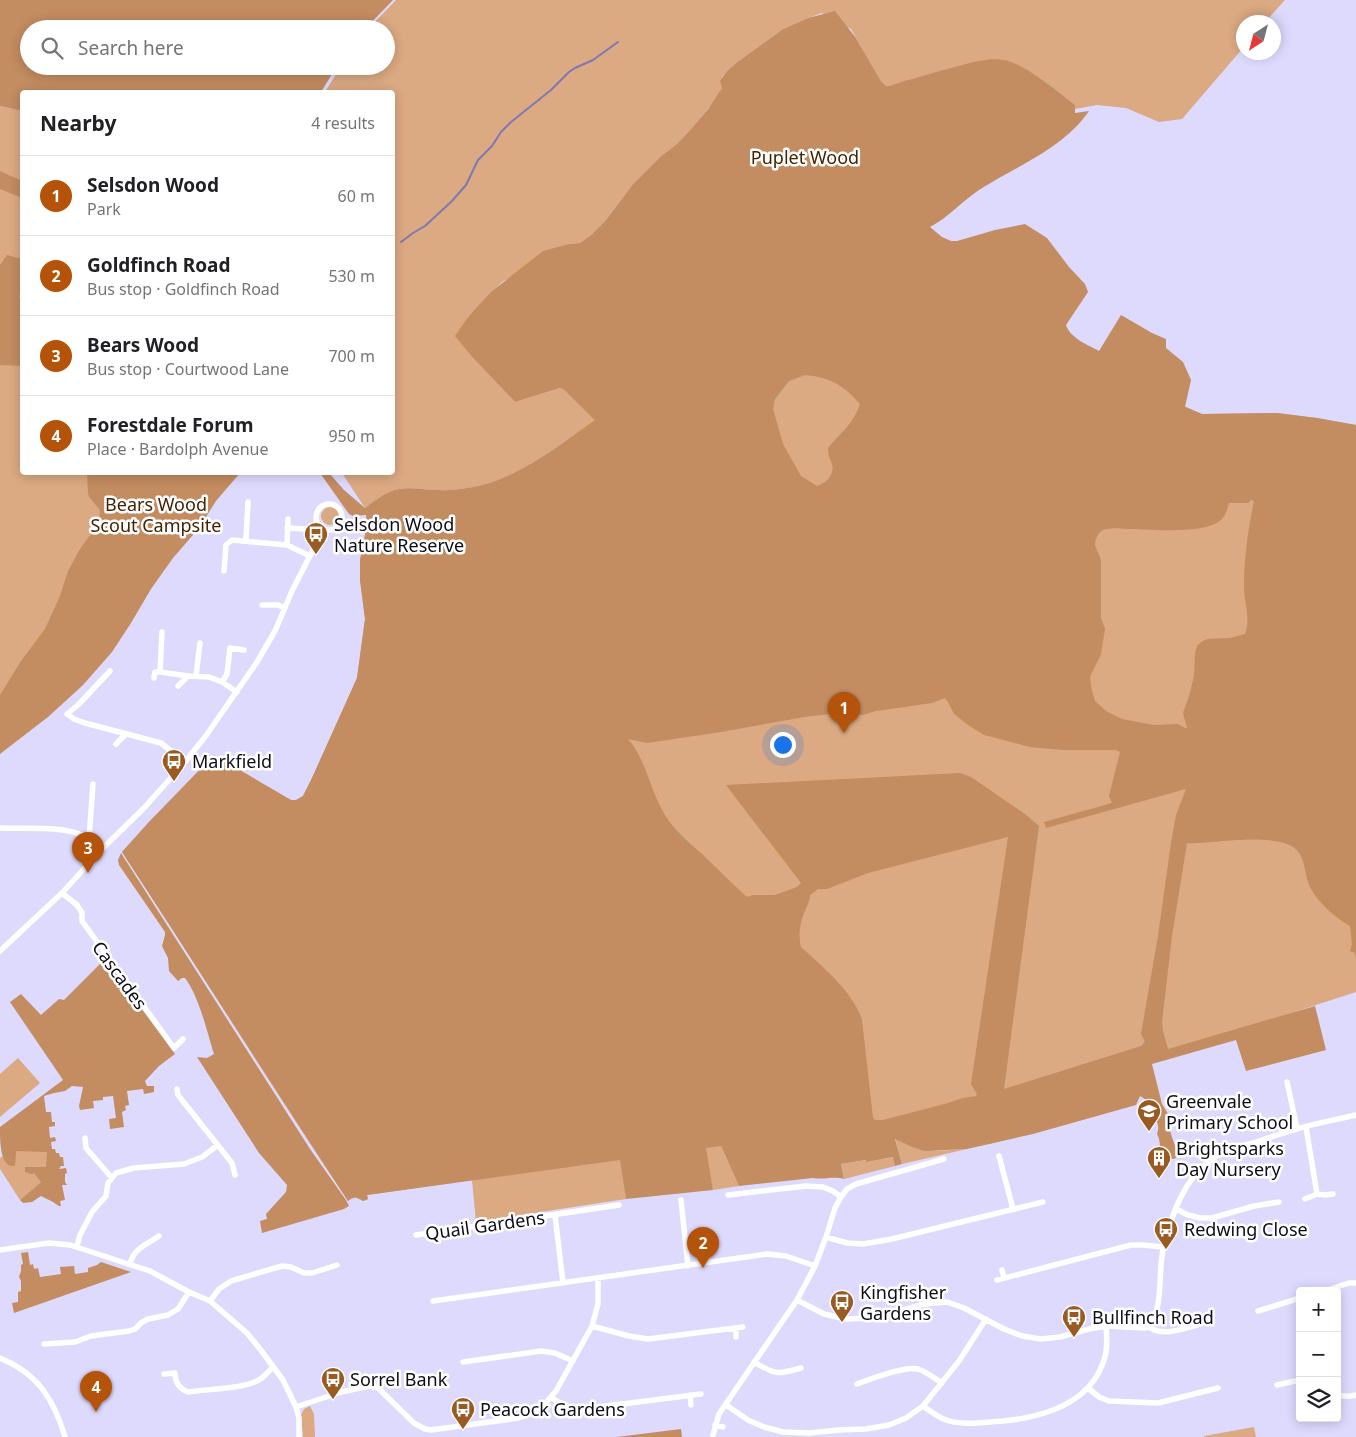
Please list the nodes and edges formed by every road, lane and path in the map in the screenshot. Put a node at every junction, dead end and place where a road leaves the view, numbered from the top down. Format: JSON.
{"nodes":[{"id":1,"x":248,"y":502,"type":"dead end"},
{"id":2,"x":288,"y":519,"type":"dead end"},
{"id":3,"x":287,"y":528,"type":"junction"},
{"id":4,"x":324,"y":528,"type":"junction"},
{"id":5,"x":306,"y":529,"type":"dead end"},
{"id":6,"x":246,"y":540,"type":"junction"},
{"id":7,"x":287,"y":545,"type":"junction"},
{"id":8,"x":310,"y":556,"type":"junction"},
{"id":9,"x":224,"y":571,"type":"dead end"},
{"id":10,"x":262,"y":605,"type":"dead end"},
{"id":11,"x":285,"y":608,"type":"junction"},
{"id":12,"x":162,"y":632,"type":"dead end"},
{"id":13,"x":200,"y":644,"type":"dead end"},
{"id":14,"x":244,"y":650,"type":"dead end"},
{"id":15,"x":110,"y":671,"type":"dead end"},
{"id":16,"x":160,"y":672,"type":"junction"},
{"id":17,"x":188,"y":676,"type":"junction"},
{"id":18,"x":196,"y":676,"type":"junction"},
{"id":19,"x":154,"y":678,"type":"dead end"},
{"id":20,"x":222,"y":682,"type":"junction"},
{"id":21,"x":178,"y":686,"type":"dead end"},
{"id":22,"x":237,"y":692,"type":"junction"},
{"id":23,"x":126,"y":734,"type":"junction"},
{"id":24,"x":116,"y":744,"type":"dead end"},
{"id":25,"x":186,"y":762,"type":"junction"},
{"id":26,"x":93,"y":784,"type":"dead end"},
{"id":27,"x":0,"y":828,"type":"edge"},
{"id":28,"x":89,"y":838,"type":"junction"},
{"id":29,"x":101,"y":850,"type":"junction"},
{"id":30,"x":62,"y":892,"type":"junction"},
{"id":31,"x":0,"y":941,"type":"edge"},
{"id":32,"x":2,"y":949,"type":"edge"},
{"id":33,"x":183,"y":1039,"type":"dead end"},
{"id":34,"x":1287,"y":1082,"type":"dead end"},
{"id":35,"x":177,"y":1089,"type":"dead end"},
{"id":36,"x":1356,"y":1115,"type":"edge"},
{"id":37,"x":1306,"y":1126,"type":"junction"},
{"id":38,"x":1297,"y":1128,"type":"junction"},
{"id":39,"x":85,"y":1138,"type":"dead end"},
{"id":40,"x":218,"y":1145,"type":"junction"},
{"id":41,"x":999,"y":1156,"type":"dead end"},
{"id":42,"x":944,"y":1159,"type":"dead end"},
{"id":43,"x":235,"y":1175,"type":"dead end"},
{"id":44,"x":112,"y":1178,"type":"junction"},
{"id":45,"x":1317,"y":1194,"type":"junction"},
{"id":46,"x":1333,"y":1194,"type":"dead end"},
{"id":47,"x":728,"y":1195,"type":"dead end"},
{"id":48,"x":841,"y":1196,"type":"junction"},
{"id":49,"x":1305,"y":1199,"type":"dead end"},
{"id":50,"x":681,"y":1200,"type":"dead end"},
{"id":51,"x":1043,"y":1202,"type":"dead end"},
{"id":52,"x":1279,"y":1202,"type":"dead end"},
{"id":53,"x":619,"y":1205,"type":"dead end"},
{"id":54,"x":1013,"y":1209,"type":"junction"},
{"id":55,"x":1176,"y":1209,"type":"junction"},
{"id":56,"x":555,"y":1215,"type":"junction"},
{"id":57,"x":416,"y":1235,"type":"dead end"},
{"id":58,"x":158,"y":1236,"type":"dead end"},
{"id":59,"x":826,"y":1237,"type":"junction"},
{"id":60,"x":77,"y":1246,"type":"junction"},
{"id":61,"x":1163,"y":1247,"type":"junction"},
{"id":62,"x":0,"y":1250,"type":"edge"},
{"id":63,"x":130,"y":1264,"type":"junction"},
{"id":64,"x":337,"y":1265,"type":"dead end"},
{"id":65,"x":688,"y":1266,"type":"junction"},
{"id":66,"x":814,"y":1266,"type":"junction"},
{"id":67,"x":1002,"y":1270,"type":"dead end"},
{"id":68,"x":1004,"y":1278,"type":"junction"},
{"id":69,"x":598,"y":1279,"type":"junction"},
{"id":70,"x":997,"y":1280,"type":"dead end"},
{"id":71,"x":563,"y":1283,"type":"junction"},
{"id":72,"x":1356,"y":1283,"type":"edge"},
{"id":73,"x":1336,"y":1287,"type":"edge"},
{"id":74,"x":189,"y":1292,"type":"junction"},
{"id":75,"x":1296,"y":1299,"type":"edge"},
{"id":76,"x":797,"y":1300,"type":"junction"},
{"id":77,"x":210,"y":1301,"type":"junction"},
{"id":78,"x":433,"y":1301,"type":"dead end"},
{"id":79,"x":1258,"y":1311,"type":"dead end"},
{"id":80,"x":986,"y":1319,"type":"junction"},
{"id":81,"x":1197,"y":1325,"type":"dead end"},
{"id":82,"x":592,"y":1326,"type":"junction"},
{"id":83,"x":743,"y":1326,"type":"dead end"},
{"id":84,"x":1106,"y":1326,"type":"junction"},
{"id":85,"x":1149,"y":1327,"type":"junction"},
{"id":86,"x":736,"y":1328,"type":"junction"},
{"id":87,"x":736,"y":1337,"type":"dead end"},
{"id":88,"x":44,"y":1344,"type":"dead end"},
{"id":89,"x":0,"y":1358,"type":"edge"},
{"id":90,"x":572,"y":1360,"type":"junction"},
{"id":91,"x":463,"y":1362,"type":"dead end"},
{"id":92,"x":754,"y":1362,"type":"junction"},
{"id":93,"x":274,"y":1367,"type":"junction"},
{"id":94,"x":801,"y":1368,"type":"dead end"},
{"id":95,"x":164,"y":1374,"type":"dead end"},
{"id":96,"x":1296,"y":1381,"type":"edge"},
{"id":97,"x":942,"y":1383,"type":"junction"},
{"id":98,"x":857,"y":1384,"type":"dead end"},
{"id":99,"x":1277,"y":1385,"type":"dead end"},
{"id":100,"x":1088,"y":1388,"type":"junction"},
{"id":101,"x":1218,"y":1388,"type":"dead end"},
{"id":102,"x":701,"y":1394,"type":"dead end"},
{"id":103,"x":690,"y":1395,"type":"junction"},
{"id":104,"x":1356,"y":1395,"type":"edge"},
{"id":105,"x":1341,"y":1396,"type":"edge"},
{"id":106,"x":551,"y":1397,"type":"junction"},
{"id":107,"x":691,"y":1405,"type":"dead end"},
{"id":108,"x":726,"y":1405,"type":"junction"},
{"id":109,"x":923,"y":1406,"type":"junction"},
{"id":110,"x":296,"y":1407,"type":"junction"},
{"id":111,"x":715,"y":1424,"type":"junction"},
{"id":112,"x":723,"y":1427,"type":"dead end"},
{"id":113,"x":713,"y":1435,"type":"dead end"},
{"id":114,"x":65,"y":1437,"type":"edge"},
{"id":115,"x":299,"y":1437,"type":"edge"}],
"edges":[{"from":1,"to":6,"type":"street"},
{"from":2,"to":3,"type":"street"},
{"from":3,"to":5,"type":"street"},
{"from":3,"to":7,"type":"street"},
{"from":4,"to":4,"type":"street"},
{"from":4,"to":8,"type":"street"},
{"from":6,"to":7,"type":"street"},
{"from":6,"to":9,"type":"street"},
{"from":7,"to":8,"type":"street"},
{"from":8,"to":11,"type":"street"},
{"from":10,"to":11,"type":"street"},
{"from":11,"to":22,"type":"street"},
{"from":12,"to":16,"type":"street"},
{"from":13,"to":18,"type":"street"},
{"from":14,"to":20,"type":"street"},
{"from":15,"to":23,"type":"street"},
{"from":16,"to":17,"type":"street"},
{"from":16,"to":19,"type":"street"},
{"from":17,"to":18,"type":"street"},
{"from":17,"to":21,"type":"street"},
{"from":18,"to":20,"type":"street"},
{"from":20,"to":22,"type":"street"},
{"from":22,"to":25,"type":"street"},
{"from":23,"to":24,"type":"street"},
{"from":23,"to":25,"type":"street"},
{"from":25,"to":29,"type":"street"},
{"from":26,"to":28,"type":"street"},
{"from":27,"to":28,"type":"street"},
{"from":28,"to":29,"type":"street"},
{"from":29,"to":30,"type":"street"},
{"from":30,"to":32,"type":"street"},
{"from":30,"to":33,"type":"street","name":"Cascades"},
{"from":31,"to":32,"type":"street"},
{"from":34,"to":38,"type":"street"},
{"from":35,"to":40,"type":"street"},
{"from":36,"to":37,"type":"street"},
{"from":37,"to":38,"type":"street"},
{"from":37,"to":45,"type":"street"},
{"from":38,"to":55,"type":"street"},
{"from":39,"to":44,"type":"street"},
{"from":40,"to":43,"type":"street"},
{"from":40,"to":44,"type":"street"},
{"from":41,"to":54,"type":"street"},
{"from":42,"to":48,"type":"street"},
{"from":44,"to":60,"type":"street"},
{"from":45,"to":46,"type":"street"},
{"from":45,"to":49,"type":"street"},
{"from":47,"to":48,"type":"street"},
{"from":48,"to":59,"type":"street"},
{"from":50,"to":65,"type":"street"},
{"from":51,"to":54,"type":"street"},
{"from":52,"to":55,"type":"street"},
{"from":53,"to":56,"type":"street","name":"Quail Gardens"},
{"from":54,"to":59,"type":"street"},
{"from":55,"to":61,"type":"street"},
{"from":56,"to":57,"type":"street","name":"Quail Gardens"},
{"from":56,"to":71,"type":"street","name":"Quail Gardens"},
{"from":58,"to":63,"type":"street"},
{"from":59,"to":66,"type":"street"},
{"from":60,"to":62,"type":"street"},
{"from":60,"to":63,"type":"street"},
{"from":61,"to":68,"type":"street"},
{"from":61,"to":85,"type":"street"},
{"from":63,"to":74,"type":"street"},
{"from":64,"to":77,"type":"street"},
{"from":65,"to":66,"type":"street"},
{"from":65,"to":69,"type":"street"},
{"from":66,"to":76,"type":"street"},
{"from":67,"to":68,"type":"street"},
{"from":68,"to":70,"type":"street"},
{"from":69,"to":71,"type":"street"},
{"from":69,"to":82,"type":"street"},
{"from":71,"to":78,"type":"street"},
{"from":72,"to":73,"type":"street"},
{"from":74,"to":77,"type":"street"},
{"from":74,"to":88,"type":"street"},
{"from":75,"to":79,"type":"street"},
{"from":76,"to":80,"type":"street"},
{"from":76,"to":92,"type":"street"},
{"from":77,"to":93,"type":"street"},
{"from":80,"to":84,"type":"street"},
{"from":80,"to":97,"type":"street"},
{"from":81,"to":85,"type":"street"},
{"from":82,"to":86,"type":"street"},
{"from":82,"to":90,"type":"street"},
{"from":83,"to":86,"type":"street"},
{"from":84,"to":85,"type":"street"},
{"from":84,"to":100,"type":"street"},
{"from":86,"to":87,"type":"street"},
{"from":89,"to":114,"type":"street"},
{"from":90,"to":91,"type":"street"},
{"from":90,"to":106,"type":"street"},
{"from":92,"to":94,"type":"street"},
{"from":92,"to":108,"type":"street"},
{"from":93,"to":95,"type":"street"},
{"from":93,"to":110,"type":"street"},
{"from":96,"to":99,"type":"street"},
{"from":97,"to":98,"type":"street"},
{"from":97,"to":109,"type":"street"},
{"from":100,"to":101,"type":"street"},
{"from":100,"to":109,"type":"street"},
{"from":102,"to":103,"type":"street"},
{"from":103,"to":106,"type":"street"},
{"from":103,"to":107,"type":"street"},
{"from":104,"to":105,"type":"street"},
{"from":106,"to":110,"type":"street"},
{"from":108,"to":109,"type":"street"},
{"from":108,"to":111,"type":"street"},
{"from":110,"to":115,"type":"street"},
{"from":111,"to":112,"type":"street"},
{"from":111,"to":113,"type":"street"}]}
